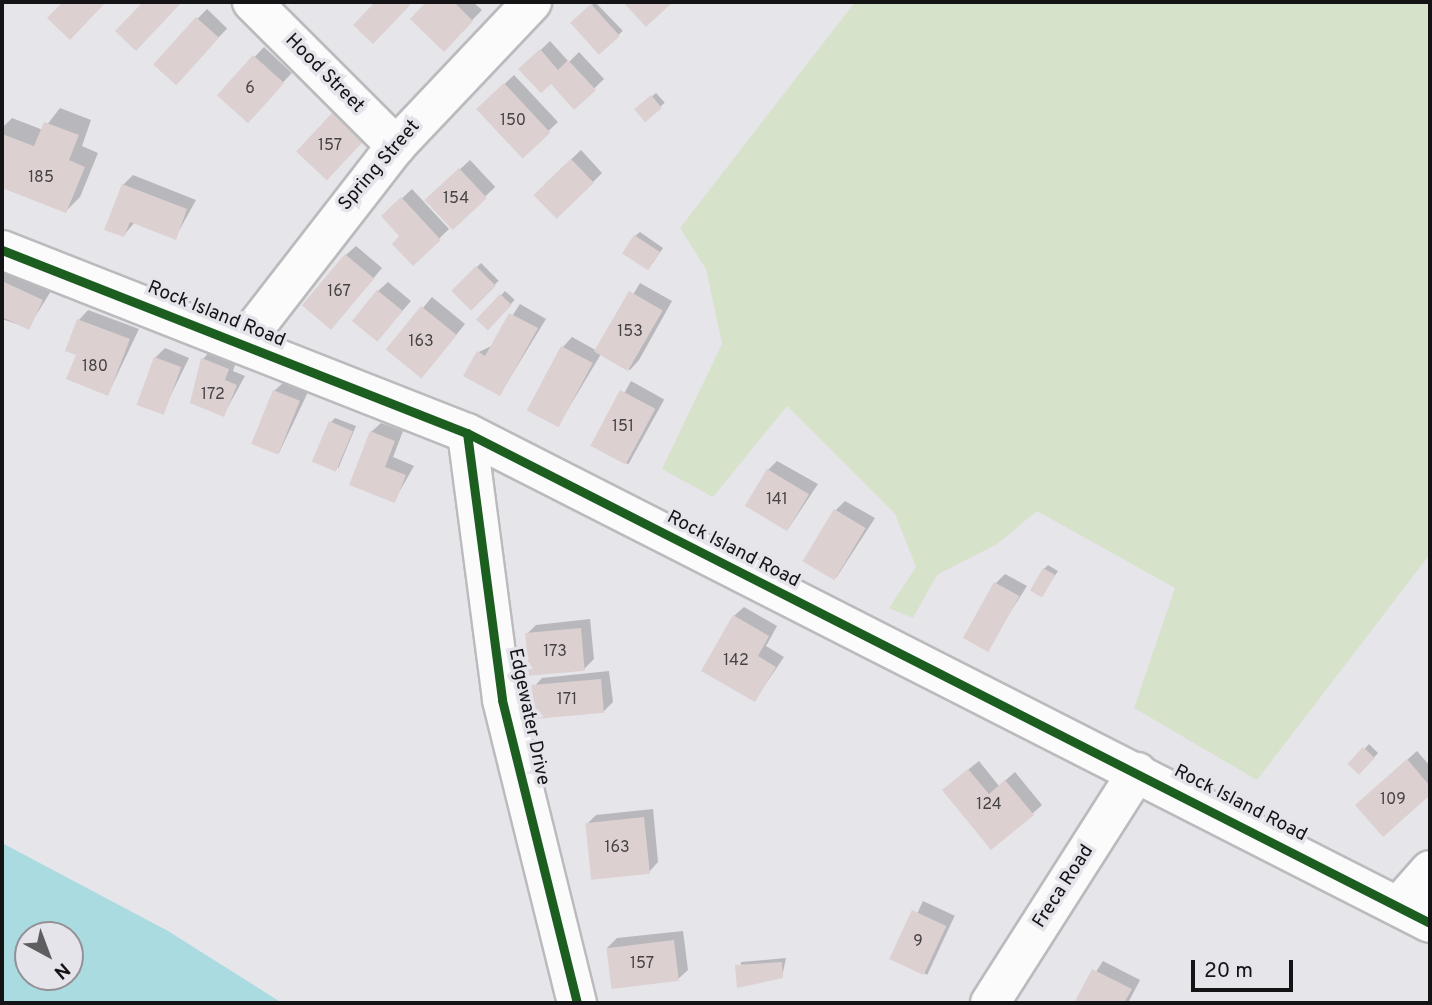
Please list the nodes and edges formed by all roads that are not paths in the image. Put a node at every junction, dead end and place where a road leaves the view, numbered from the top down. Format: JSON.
{"nodes":[{"id":1,"x":253,"y":2,"type":"edge"},
{"id":2,"x":532,"y":2,"type":"edge"},
{"id":3,"x":396,"y":146,"type":"junction"},
{"id":4,"x":2,"y":250,"type":"edge"},
{"id":5,"x":243,"y":343,"type":"junction"},
{"id":6,"x":467,"y":433,"type":"junction"},
{"id":7,"x":1138,"y":772,"type":"junction"},
{"id":8,"x":1430,"y":870,"type":"edge"},
{"id":9,"x":1415,"y":914,"type":"edge"},
{"id":10,"x":577,"y":1003,"type":"edge"},
{"id":11,"x":990,"y":1003,"type":"edge"}],
"edges":[{"from":1,"to":3,"type":"street","name":"Hood Street"},
{"from":2,"to":3,"type":"street","name":"Spring Street"},
{"from":3,"to":5,"type":"street","name":"Spring Street"},
{"from":4,"to":5,"type":"street","name":"Rock Island Road"},
{"from":5,"to":6,"type":"street","name":"Rock Island Road"},
{"from":6,"to":7,"type":"street","name":"Rock Island Road"},
{"from":6,"to":10,"type":"street","name":"Edgewater Drive"},
{"from":7,"to":9,"type":"street","name":"Rock Island Road"},
{"from":7,"to":11,"type":"street","name":"Freca Road"},
{"from":8,"to":9,"type":"street"}]}
